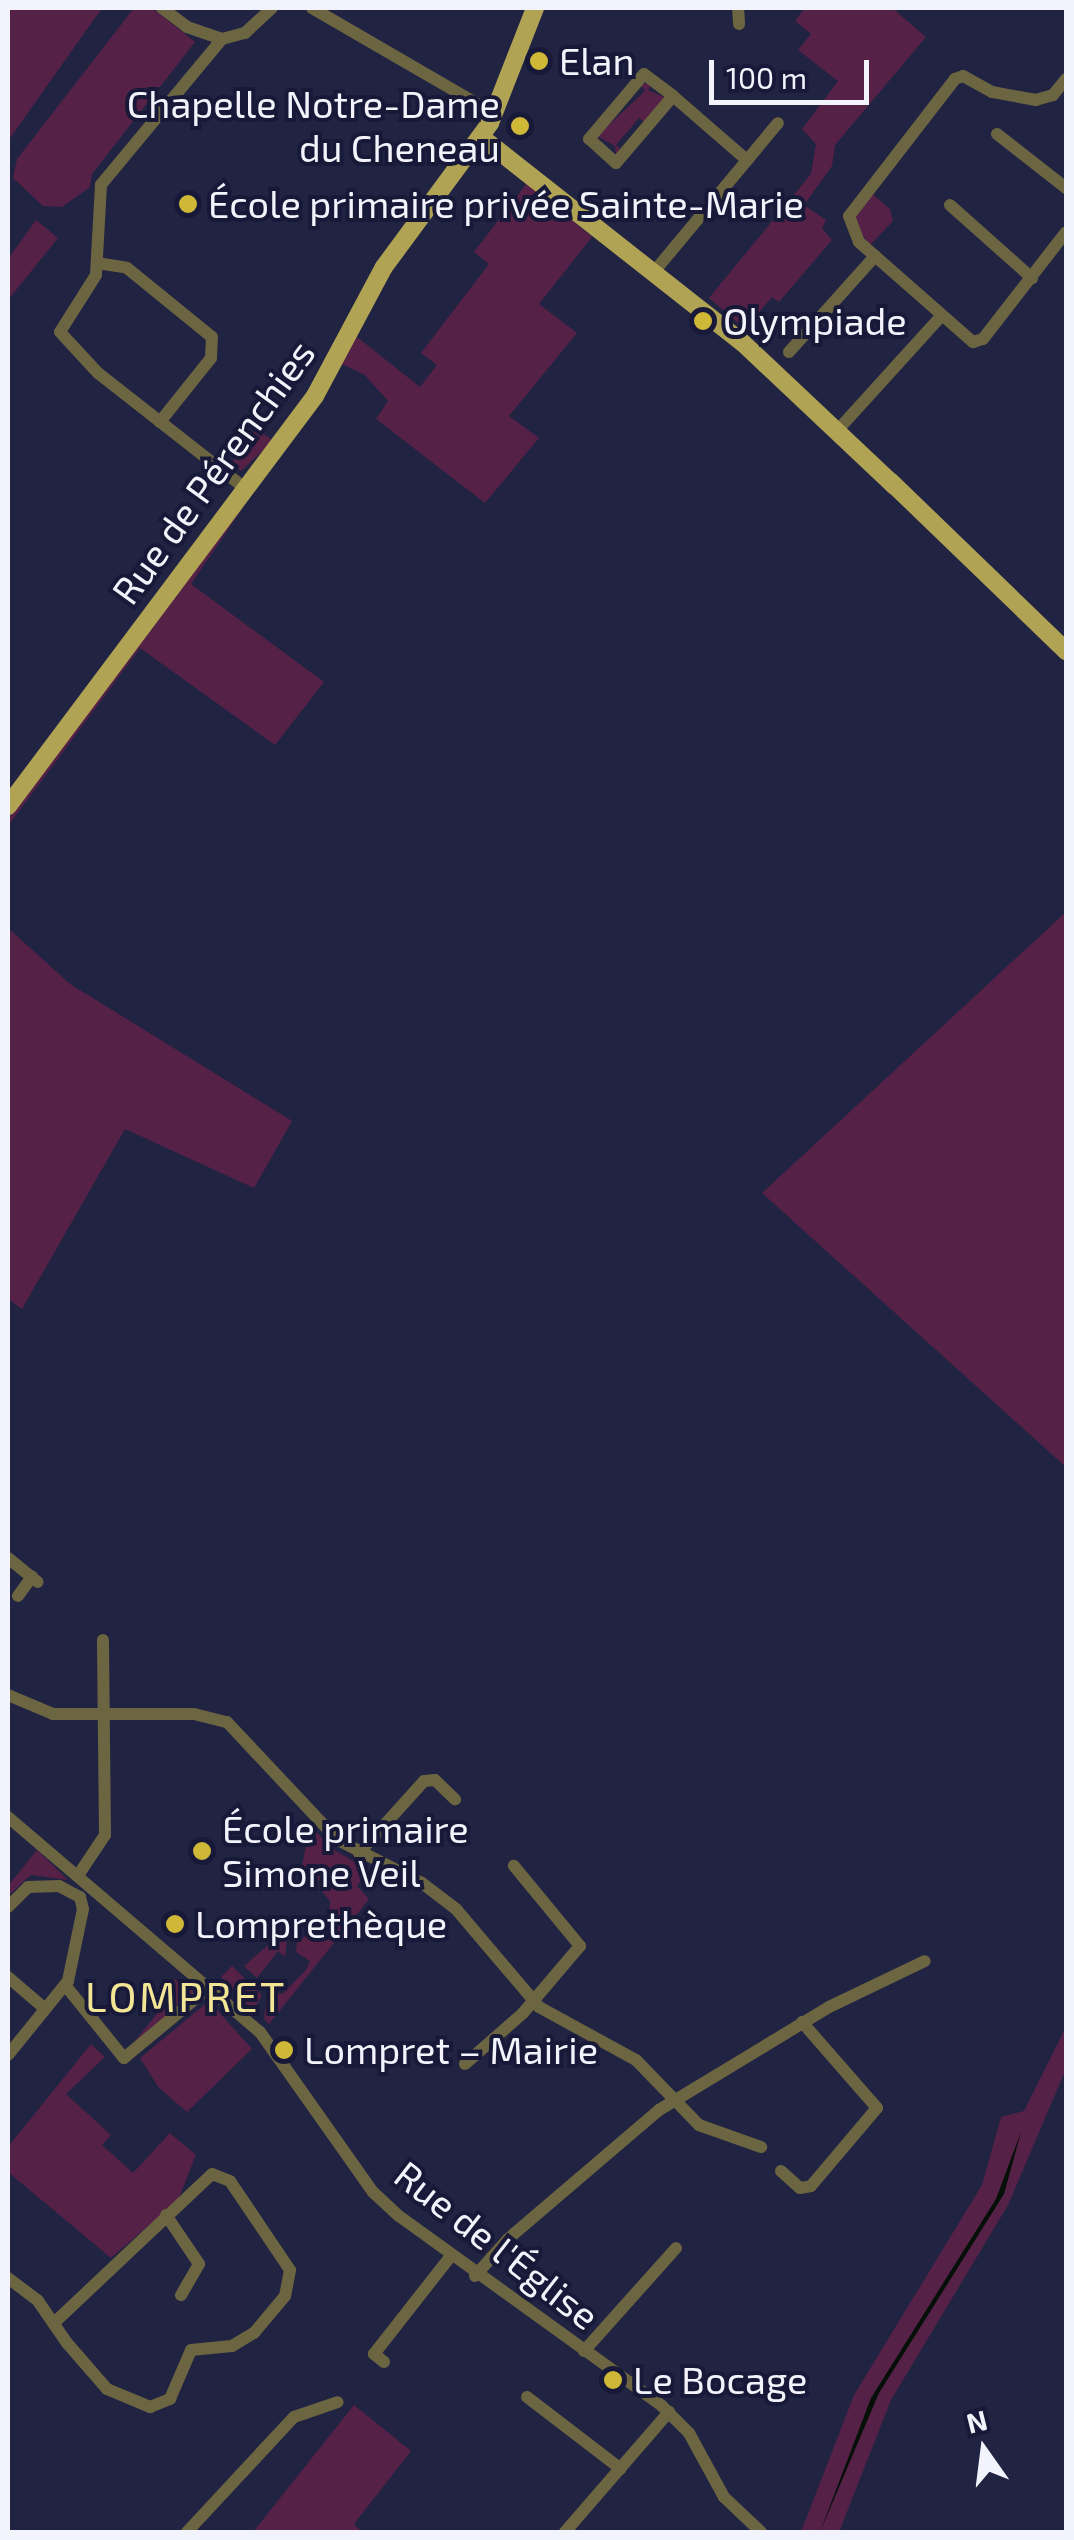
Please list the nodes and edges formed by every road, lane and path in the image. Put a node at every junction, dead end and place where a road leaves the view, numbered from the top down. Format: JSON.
{"nodes":[{"id":1,"x":162,"y":8,"type":"edge"},
{"id":2,"x":272,"y":8,"type":"edge"},
{"id":3,"x":312,"y":8,"type":"edge"},
{"id":4,"x":536,"y":8,"type":"edge"},
{"id":5,"x":738,"y":8,"type":"edge"},
{"id":6,"x":740,"y":24,"type":"dead end"},
{"id":7,"x":222,"y":39,"type":"junction"},
{"id":8,"x":1066,"y":79,"type":"edge"},
{"id":9,"x":673,"y":96,"type":"junction"},
{"id":10,"x":495,"y":114,"type":"junction"},
{"id":11,"x":778,"y":123,"type":"dead end"},
{"id":12,"x":997,"y":134,"type":"dead end"},
{"id":13,"x":481,"y":137,"type":"junction"},
{"id":14,"x":748,"y":160,"type":"junction"},
{"id":15,"x":515,"y":161,"type":"junction"},
{"id":16,"x":1066,"y":188,"type":"edge"},
{"id":17,"x":950,"y":205,"type":"dead end"},
{"id":18,"x":1066,"y":232,"type":"edge"},
{"id":19,"x":876,"y":256,"type":"junction"},
{"id":20,"x":97,"y":263,"type":"junction"},
{"id":21,"x":653,"y":273,"type":"junction"},
{"id":22,"x":1032,"y":278,"type":"junction"},
{"id":23,"x":941,"y":316,"type":"junction"},
{"id":24,"x":790,"y":352,"type":"dead end"},
{"id":25,"x":160,"y":422,"type":"junction"},
{"id":26,"x":839,"y":429,"type":"junction"},
{"id":27,"x":246,"y":489,"type":"junction"},
{"id":28,"x":1066,"y":651,"type":"edge"},
{"id":29,"x":8,"y":806,"type":"edge"},
{"id":30,"x":8,"y":1558,"type":"edge"},
{"id":31,"x":18,"y":1596,"type":"dead end"},
{"id":32,"x":103,"y":1640,"type":"dead end"},
{"id":33,"x":8,"y":1694,"type":"edge"},
{"id":34,"x":104,"y":1714,"type":"junction"},
{"id":35,"x":454,"y":1799,"type":"dead end"},
{"id":36,"x":8,"y":1817,"type":"edge"},
{"id":37,"x":359,"y":1853,"type":"junction"},
{"id":38,"x":514,"y":1866,"type":"dead end"},
{"id":39,"x":80,"y":1875,"type":"junction"},
{"id":40,"x":70,"y":1888,"type":"junction"},
{"id":41,"x":8,"y":1907,"type":"edge"},
{"id":42,"x":925,"y":1961,"type":"dead end"},
{"id":43,"x":8,"y":1977,"type":"edge"},
{"id":44,"x":66,"y":1985,"type":"junction"},
{"id":45,"x":212,"y":1985,"type":"junction"},
{"id":46,"x":532,"y":2002,"type":"junction"},
{"id":47,"x":44,"y":2008,"type":"junction"},
{"id":48,"x":802,"y":2022,"type":"junction"},
{"id":49,"x":8,"y":2055,"type":"edge"},
{"id":50,"x":464,"y":2064,"type":"dead end"},
{"id":51,"x":673,"y":2100,"type":"junction"},
{"id":52,"x":761,"y":2147,"type":"dead end"},
{"id":53,"x":781,"y":2171,"type":"dead end"},
{"id":54,"x":166,"y":2215,"type":"junction"},
{"id":55,"x":676,"y":2248,"type":"dead end"},
{"id":56,"x":450,"y":2257,"type":"junction"},
{"id":57,"x":475,"y":2276,"type":"junction"},
{"id":58,"x":8,"y":2278,"type":"edge"},
{"id":59,"x":182,"y":2295,"type":"dead end"},
{"id":60,"x":54,"y":2323,"type":"junction"},
{"id":61,"x":584,"y":2351,"type":"junction"},
{"id":62,"x":384,"y":2362,"type":"dead end"},
{"id":63,"x":526,"y":2396,"type":"dead end"},
{"id":64,"x":338,"y":2402,"type":"dead end"},
{"id":65,"x":669,"y":2412,"type":"junction"},
{"id":66,"x":621,"y":2469,"type":"junction"},
{"id":67,"x":187,"y":2532,"type":"edge"},
{"id":68,"x":566,"y":2532,"type":"edge"},
{"id":69,"x":761,"y":2532,"type":"edge"}],
"edges":[{"from":1,"to":7,"type":"street"},
{"from":2,"to":7,"type":"street"},
{"from":3,"to":10,"type":"street"},
{"from":4,"to":10,"type":"main road","name":"Rue de Pérenchies"},
{"from":5,"to":6,"type":"street"},
{"from":7,"to":20,"type":"street"},
{"from":8,"to":19,"type":"street"},
{"from":9,"to":9,"type":"street"},
{"from":9,"to":14,"type":"street"},
{"from":10,"to":13,"type":"main road","name":"Rue de Pérenchies"},
{"from":10,"to":15,"type":"main road"},
{"from":11,"to":14,"type":"street"},
{"from":12,"to":16,"type":"street"},
{"from":13,"to":15,"type":"main road"},
{"from":13,"to":27,"type":"main road","name":"Rue de Pérenchies"},
{"from":14,"to":21,"type":"street"},
{"from":15,"to":21,"type":"main road"},
{"from":17,"to":22,"type":"street"},
{"from":18,"to":22,"type":"street"},
{"from":19,"to":23,"type":"street"},
{"from":19,"to":24,"type":"street"},
{"from":20,"to":25,"type":"street"},
{"from":20,"to":25,"type":"street"},
{"from":21,"to":26,"type":"main road"},
{"from":22,"to":23,"type":"street"},
{"from":23,"to":26,"type":"street"},
{"from":25,"to":27,"type":"street"},
{"from":26,"to":28,"type":"main road"},
{"from":27,"to":29,"type":"main road","name":"Rue de Pérenchies"},
{"from":30,"to":31,"type":"street"},
{"from":32,"to":34,"type":"street"},
{"from":33,"to":34,"type":"street"},
{"from":34,"to":37,"type":"street"},
{"from":34,"to":39,"type":"street"},
{"from":35,"to":37,"type":"street"},
{"from":36,"to":39,"type":"street","name":"Rue de l'Église"},
{"from":37,"to":46,"type":"street"},
{"from":38,"to":46,"type":"street"},
{"from":39,"to":40,"type":"street"},
{"from":39,"to":45,"type":"street","name":"Rue de l'Église"},
{"from":40,"to":41,"type":"street"},
{"from":40,"to":44,"type":"street"},
{"from":42,"to":48,"type":"street"},
{"from":43,"to":47,"type":"street"},
{"from":44,"to":45,"type":"street"},
{"from":44,"to":47,"type":"street"},
{"from":45,"to":56,"type":"street","name":"Rue de l'Église"},
{"from":46,"to":50,"type":"street"},
{"from":46,"to":51,"type":"street"},
{"from":47,"to":49,"type":"street"},
{"from":48,"to":51,"type":"street"},
{"from":48,"to":53,"type":"street"},
{"from":51,"to":52,"type":"street"},
{"from":51,"to":57,"type":"street"},
{"from":54,"to":59,"type":"street"},
{"from":54,"to":60,"type":"street"},
{"from":54,"to":60,"type":"street"},
{"from":55,"to":61,"type":"street"},
{"from":56,"to":57,"type":"street","name":"Rue de l'Église"},
{"from":56,"to":62,"type":"street"},
{"from":57,"to":61,"type":"street","name":"Rue de l'Église"},
{"from":58,"to":60,"type":"street"},
{"from":61,"to":65,"type":"street","name":"Rue de l'Église"},
{"from":63,"to":66,"type":"street"},
{"from":64,"to":67,"type":"street"},
{"from":65,"to":66,"type":"street"},
{"from":65,"to":69,"type":"street","name":"Rue de l'Église"},
{"from":66,"to":68,"type":"street"}]}
